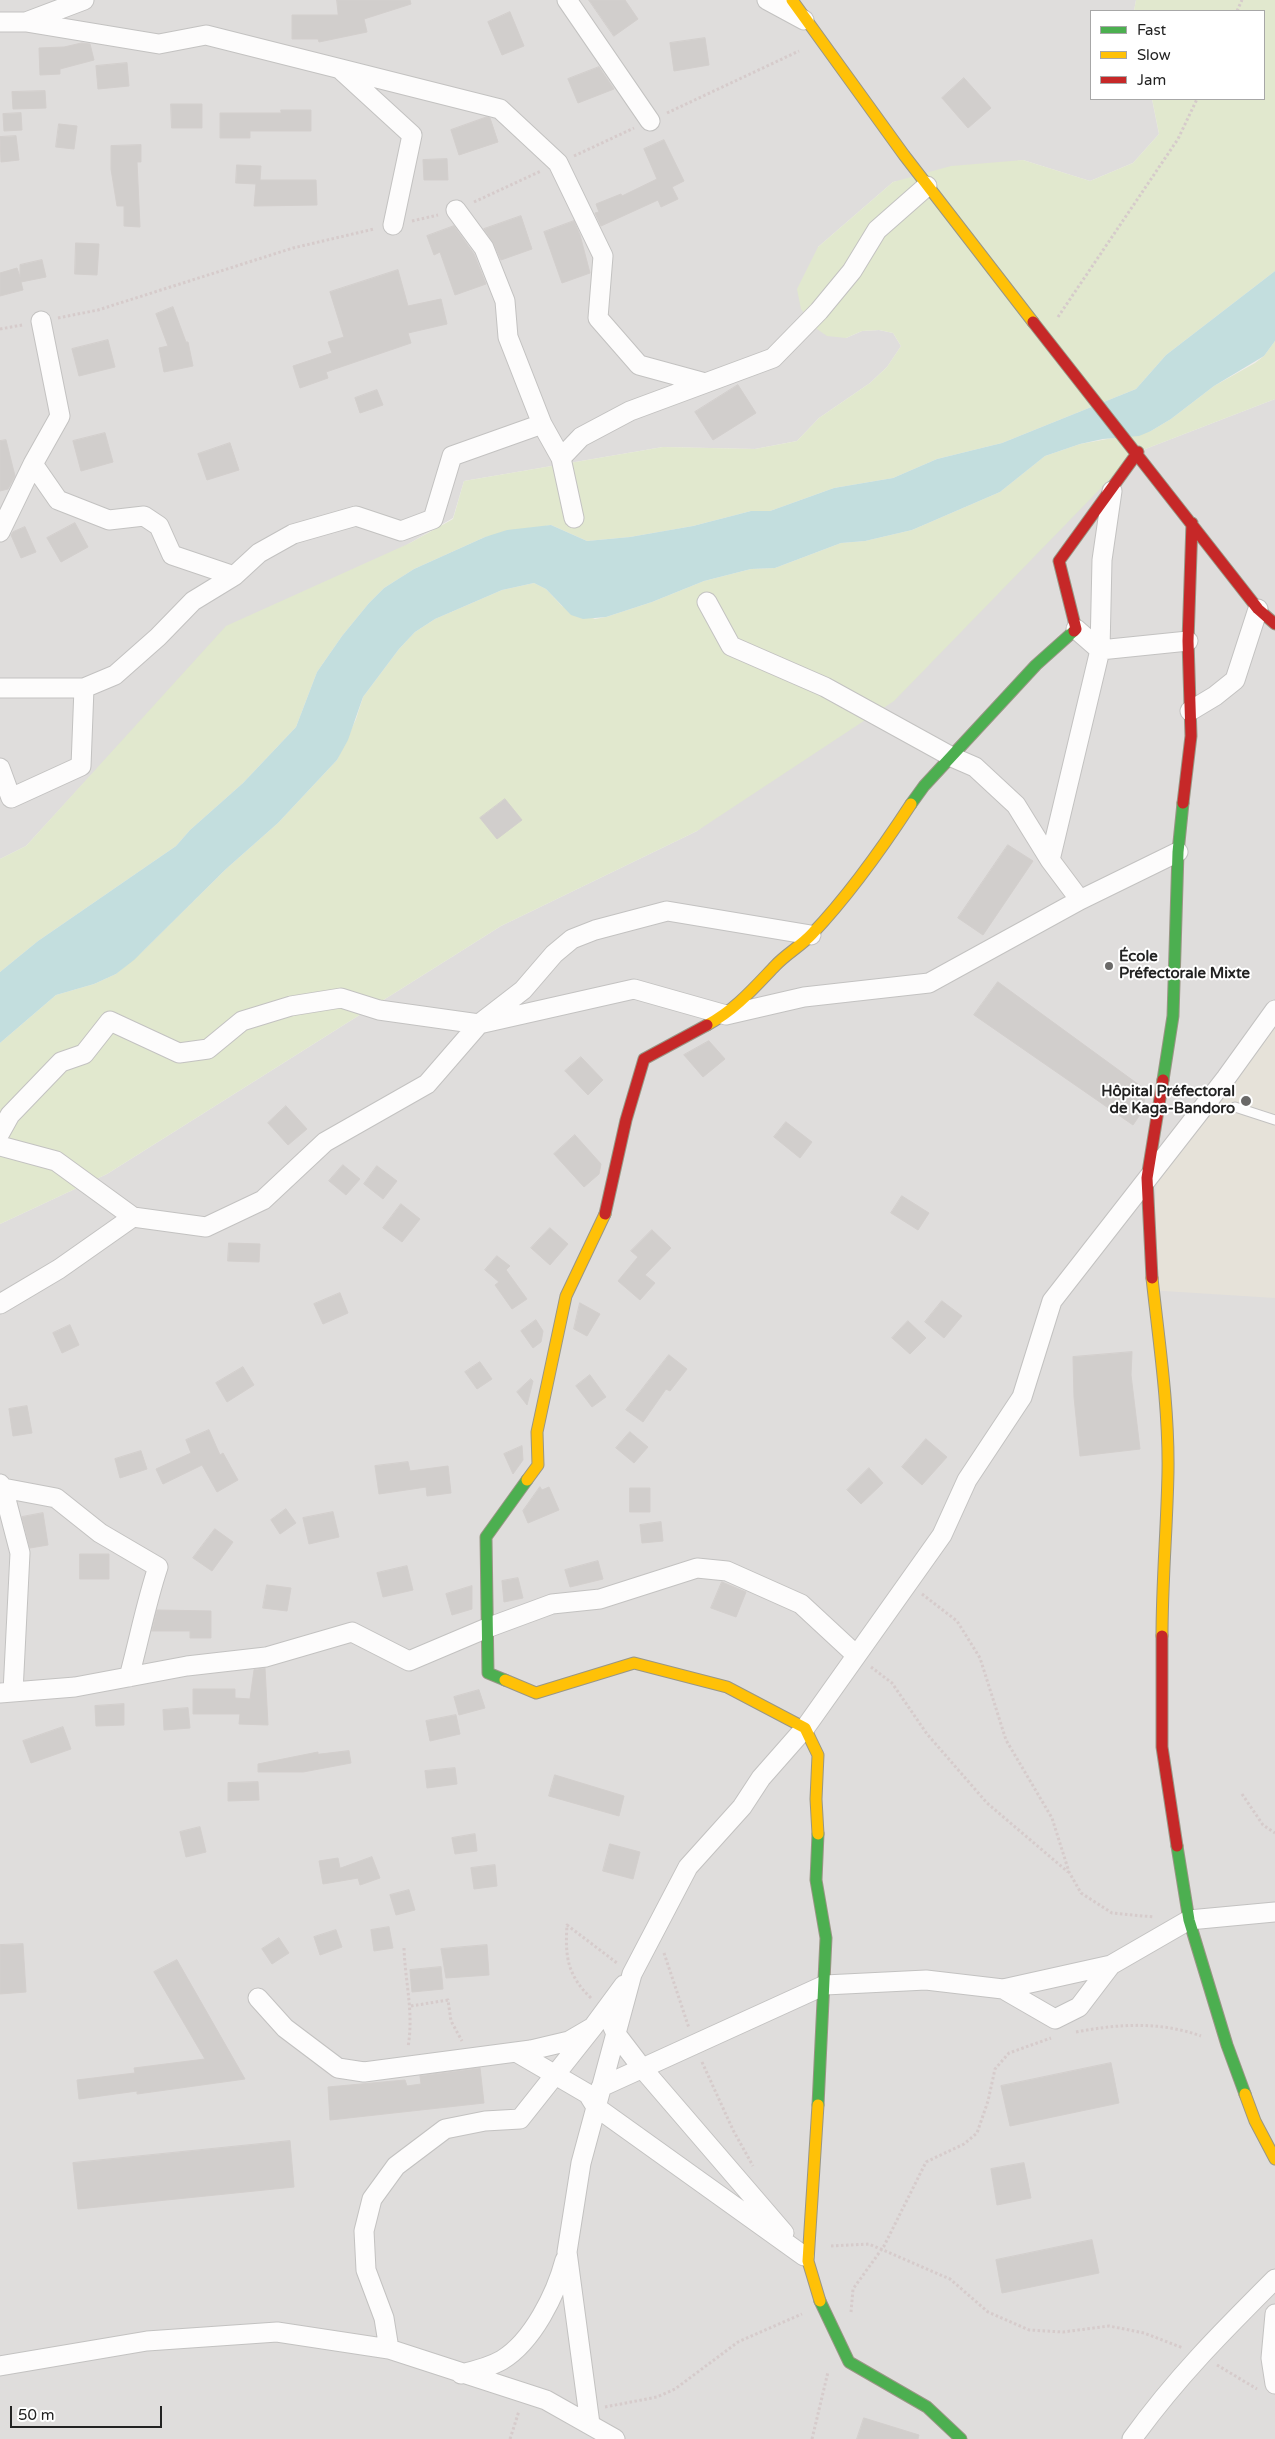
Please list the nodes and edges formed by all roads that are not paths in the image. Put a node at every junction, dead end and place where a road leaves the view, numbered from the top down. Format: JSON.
{"nodes":[{"id":1,"x":84,"y":0,"type":"edge"},
{"id":2,"x":567,"y":0,"type":"edge"},
{"id":3,"x":767,"y":0,"type":"edge"},
{"id":4,"x":792,"y":0,"type":"edge"},
{"id":5,"x":0,"y":22,"type":"edge"},
{"id":6,"x":26,"y":22,"type":"junction"},
{"id":7,"x":807,"y":22,"type":"junction"},
{"id":8,"x":340,"y":69,"type":"junction"},
{"id":9,"x":650,"y":121,"type":"dead end"},
{"id":10,"x":927,"y":186,"type":"junction"},
{"id":11,"x":456,"y":210,"type":"dead end"},
{"id":12,"x":393,"y":225,"type":"dead end"},
{"id":13,"x":41,"y":321,"type":"dead end"},
{"id":14,"x":705,"y":384,"type":"junction"},
{"id":15,"x":542,"y":424,"type":"junction"},
{"id":16,"x":1138,"y":452,"type":"junction"},
{"id":17,"x":561,"y":458,"type":"junction"},
{"id":18,"x":33,"y":464,"type":"junction"},
{"id":19,"x":1112,"y":490,"type":"junction"},
{"id":20,"x":574,"y":518,"type":"dead end"},
{"id":21,"x":1192,"y":523,"type":"junction"},
{"id":22,"x":0,"y":532,"type":"edge"},
{"id":23,"x":234,"y":576,"type":"junction"},
{"id":24,"x":707,"y":602,"type":"dead end"},
{"id":25,"x":1258,"y":609,"type":"junction"},
{"id":26,"x":1275,"y":624,"type":"edge"},
{"id":27,"x":1076,"y":629,"type":"junction"},
{"id":28,"x":1188,"y":641,"type":"junction"},
{"id":29,"x":1100,"y":650,"type":"junction"},
{"id":30,"x":0,"y":688,"type":"edge"},
{"id":31,"x":84,"y":688,"type":"junction"},
{"id":32,"x":1190,"y":711,"type":"junction"},
{"id":33,"x":952,"y":756,"type":"junction"},
{"id":34,"x":0,"y":768,"type":"edge"},
{"id":35,"x":1178,"y":852,"type":"junction"},
{"id":36,"x":1050,"y":860,"type":"junction"},
{"id":37,"x":1080,"y":900,"type":"junction"},
{"id":38,"x":811,"y":935,"type":"junction"},
{"id":39,"x":1275,"y":1010,"type":"edge"},
{"id":40,"x":726,"y":1015,"type":"junction"},
{"id":41,"x":479,"y":1024,"type":"junction"},
{"id":42,"x":1235,"y":1107,"type":"dead end"},
{"id":43,"x":1275,"y":1120,"type":"edge"},
{"id":44,"x":0,"y":1133,"type":"edge"},
{"id":45,"x":0,"y":1146,"type":"edge"},
{"id":46,"x":1147,"y":1178,"type":"junction"},
{"id":47,"x":133,"y":1217,"type":"junction"},
{"id":48,"x":0,"y":1304,"type":"edge"},
{"id":49,"x":2,"y":1486,"type":"edge"},
{"id":50,"x":487,"y":1628,"type":"junction"},
{"id":51,"x":855,"y":1654,"type":"junction"},
{"id":52,"x":129,"y":1677,"type":"junction"},
{"id":53,"x":7,"y":1693,"type":"edge"},
{"id":54,"x":805,"y":1728,"type":"junction"},
{"id":55,"x":1275,"y":1912,"type":"edge"},
{"id":56,"x":1190,"y":1920,"type":"junction"},
{"id":57,"x":1111,"y":1965,"type":"junction"},
{"id":58,"x":632,"y":1974,"type":"junction"},
{"id":59,"x":825,"y":1986,"type":"junction"},
{"id":60,"x":1003,"y":1989,"type":"junction"},
{"id":61,"x":258,"y":1998,"type":"dead end"},
{"id":62,"x":606,"y":2012,"type":"junction"},
{"id":63,"x":593,"y":2027,"type":"junction"},
{"id":64,"x":616,"y":2034,"type":"junction"},
{"id":65,"x":516,"y":2052,"type":"junction"},
{"id":66,"x":642,"y":2068,"type":"junction"},
{"id":67,"x":556,"y":2074,"type":"junction"},
{"id":68,"x":601,"y":2087,"type":"junction"},
{"id":69,"x":596,"y":2107,"type":"junction"},
{"id":70,"x":1275,"y":2159,"type":"edge"},
{"id":71,"x":567,"y":2252,"type":"junction"},
{"id":72,"x":807,"y":2255,"type":"junction"},
{"id":73,"x":1275,"y":2279,"type":"edge"},
{"id":74,"x":1275,"y":2314,"type":"edge"},
{"id":75,"x":389,"y":2349,"type":"junction"},
{"id":76,"x":0,"y":2366,"type":"edge"},
{"id":77,"x":461,"y":2374,"type":"junction"},
{"id":78,"x":1268,"y":2387,"type":"edge"},
{"id":79,"x":590,"y":2419,"type":"junction"},
{"id":80,"x":615,"y":2439,"type":"edge"},
{"id":81,"x":961,"y":2439,"type":"edge"},
{"id":82,"x":1132,"y":2439,"type":"edge"}],
"edges":[{"from":1,"to":6,"type":"street"},
{"from":2,"to":9,"type":"street"},
{"from":3,"to":7,"type":"street"},
{"from":4,"to":7,"type":"street"},
{"from":5,"to":6,"type":"street"},
{"from":6,"to":8,"type":"street"},
{"from":7,"to":10,"type":"street"},
{"from":8,"to":12,"type":"street"},
{"from":8,"to":14,"type":"street"},
{"from":10,"to":14,"type":"street"},
{"from":10,"to":16,"type":"street"},
{"from":11,"to":15,"type":"street"},
{"from":13,"to":18,"type":"street"},
{"from":14,"to":17,"type":"street"},
{"from":15,"to":17,"type":"street"},
{"from":15,"to":23,"type":"street"},
{"from":16,"to":19,"type":"street"},
{"from":16,"to":21,"type":"street"},
{"from":17,"to":20,"type":"street"},
{"from":18,"to":22,"type":"street"},
{"from":18,"to":23,"type":"street"},
{"from":19,"to":27,"type":"street"},
{"from":19,"to":29,"type":"street"},
{"from":21,"to":25,"type":"street"},
{"from":21,"to":28,"type":"street"},
{"from":23,"to":31,"type":"street"},
{"from":24,"to":33,"type":"street"},
{"from":25,"to":26,"type":"street"},
{"from":25,"to":32,"type":"street"},
{"from":27,"to":29,"type":"street"},
{"from":27,"to":33,"type":"street"},
{"from":28,"to":29,"type":"street"},
{"from":28,"to":32,"type":"street"},
{"from":29,"to":36,"type":"street"},
{"from":30,"to":31,"type":"street"},
{"from":31,"to":34,"type":"street"},
{"from":32,"to":35,"type":"street"},
{"from":33,"to":36,"type":"street"},
{"from":33,"to":38,"type":"street"},
{"from":35,"to":37,"type":"street"},
{"from":35,"to":46,"type":"street"},
{"from":36,"to":37,"type":"street"},
{"from":37,"to":40,"type":"street"},
{"from":38,"to":40,"type":"street"},
{"from":38,"to":41,"type":"street"},
{"from":39,"to":46,"type":"street"},
{"from":40,"to":41,"type":"street"},
{"from":40,"to":50,"type":"street"},
{"from":41,"to":44,"type":"street"},
{"from":41,"to":47,"type":"street"},
{"from":42,"to":43,"type":"lane"},
{"from":45,"to":47,"type":"street"},
{"from":46,"to":51,"type":"street"},
{"from":46,"to":56,"type":"street"},
{"from":47,"to":48,"type":"street"},
{"from":49,"to":52,"type":"street"},
{"from":49,"to":53,"type":"street"},
{"from":50,"to":51,"type":"street"},
{"from":50,"to":52,"type":"street"},
{"from":50,"to":54,"type":"street"},
{"from":51,"to":54,"type":"street"},
{"from":52,"to":53,"type":"street"},
{"from":54,"to":58,"type":"street"},
{"from":54,"to":59,"type":"street"},
{"from":55,"to":56,"type":"street"},
{"from":56,"to":57,"type":"street"},
{"from":56,"to":70,"type":"street"},
{"from":57,"to":60,"type":"street"},
{"from":57,"to":60,"type":"street"},
{"from":58,"to":62,"type":"street"},
{"from":58,"to":64,"type":"street"},
{"from":59,"to":60,"type":"street"},
{"from":59,"to":66,"type":"street"},
{"from":59,"to":72,"type":"street"},
{"from":61,"to":65,"type":"street"},
{"from":62,"to":63,"type":"street"},
{"from":62,"to":64,"type":"street"},
{"from":63,"to":65,"type":"street"},
{"from":63,"to":67,"type":"street"},
{"from":64,"to":66,"type":"street"},
{"from":64,"to":68,"type":"street"},
{"from":65,"to":67,"type":"street"},
{"from":66,"to":68,"type":"street"},
{"from":66,"to":72,"type":"street"},
{"from":67,"to":69,"type":"street"},
{"from":67,"to":75,"type":"street"},
{"from":68,"to":69,"type":"street"},
{"from":69,"to":71,"type":"street"},
{"from":69,"to":72,"type":"street"},
{"from":71,"to":77,"type":"street"},
{"from":71,"to":79,"type":"street"},
{"from":72,"to":81,"type":"street"},
{"from":73,"to":82,"type":"street"},
{"from":74,"to":78,"type":"street"},
{"from":75,"to":76,"type":"street"},
{"from":75,"to":77,"type":"street"},
{"from":77,"to":79,"type":"street"},
{"from":79,"to":80,"type":"street"}]}
